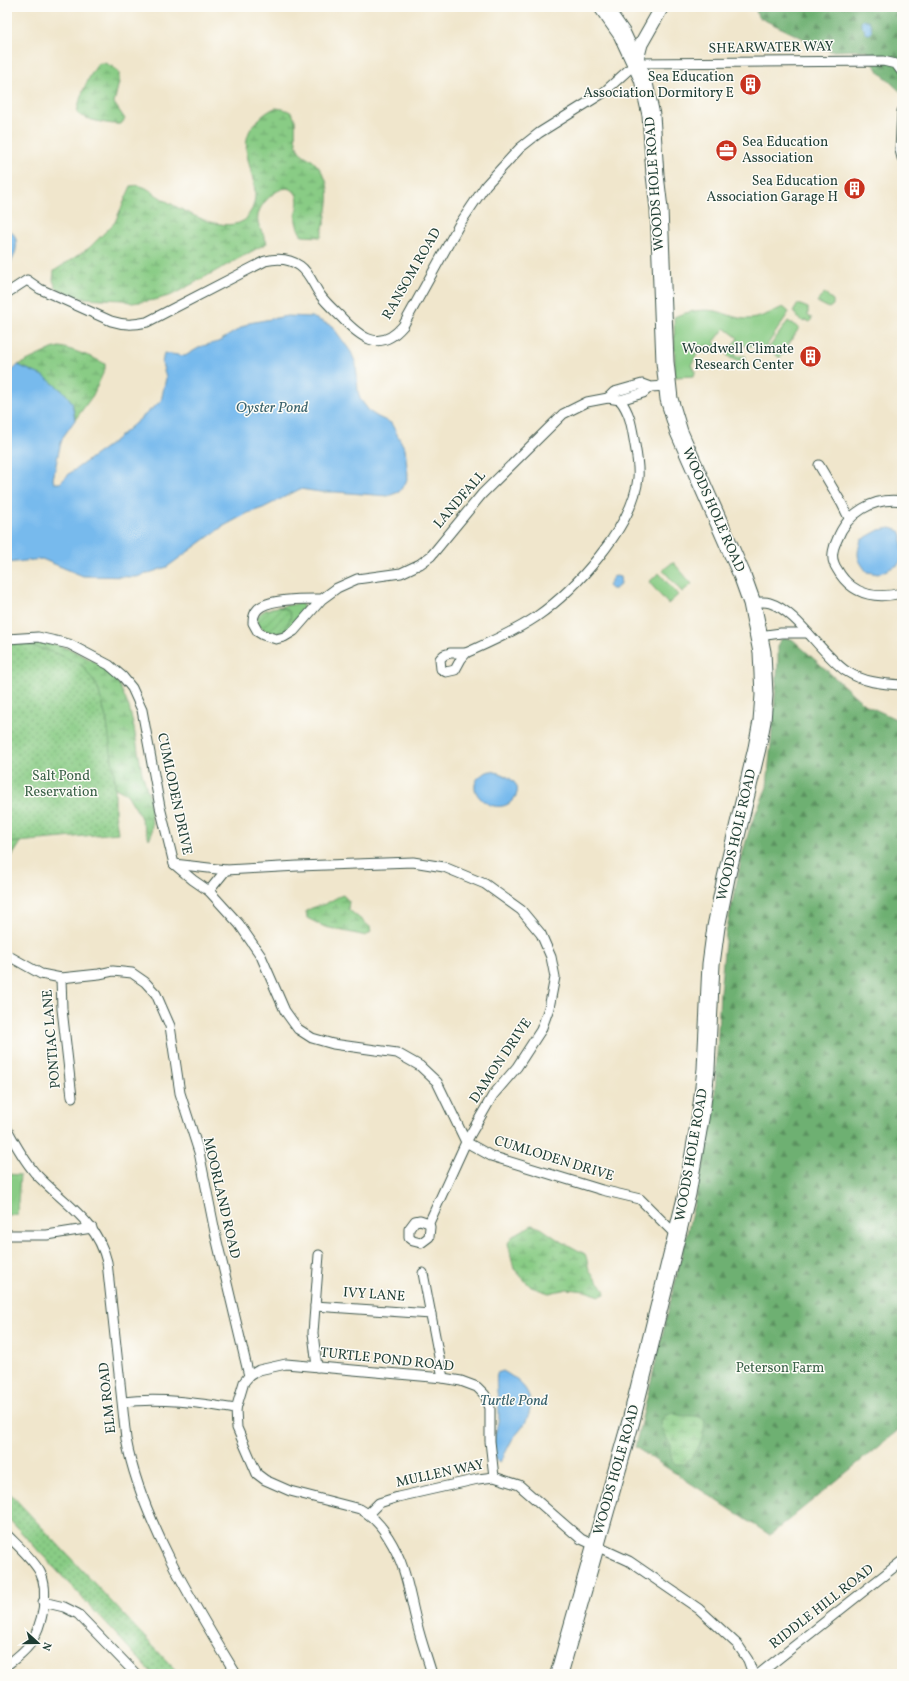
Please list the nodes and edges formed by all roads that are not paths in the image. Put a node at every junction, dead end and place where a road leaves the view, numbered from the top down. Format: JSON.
{"nodes":[{"id":1,"x":603,"y":7,"type":"edge"},
{"id":2,"x":662,"y":7,"type":"edge"},
{"id":3,"x":636,"y":63,"type":"junction"},
{"id":4,"x":902,"y":72,"type":"edge"},
{"id":5,"x":902,"y":111,"type":"edge"},
{"id":6,"x":902,"y":158,"type":"edge"},
{"id":7,"x":7,"y":293,"type":"edge"},
{"id":8,"x":667,"y":386,"type":"junction"},
{"id":9,"x":650,"y":387,"type":"junction"},
{"id":10,"x":608,"y":398,"type":"junction"},
{"id":11,"x":620,"y":400,"type":"junction"},
{"id":12,"x":819,"y":465,"type":"dead end"},
{"id":13,"x":902,"y":501,"type":"edge"},
{"id":14,"x":849,"y":518,"type":"junction"},
{"id":15,"x":902,"y":593,"type":"edge"},
{"id":16,"x":322,"y":599,"type":"junction"},
{"id":17,"x":752,"y":602,"type":"junction"},
{"id":18,"x":808,"y":633,"type":"junction"},
{"id":19,"x":759,"y":636,"type":"junction"},
{"id":20,"x":7,"y":639,"type":"edge"},
{"id":21,"x":466,"y":653,"type":"dead end"},
{"id":22,"x":902,"y":685,"type":"edge"},
{"id":23,"x":174,"y":864,"type":"junction"},
{"id":24,"x":226,"y":870,"type":"junction"},
{"id":25,"x":210,"y":890,"type":"junction"},
{"id":26,"x":7,"y":955,"type":"edge"},
{"id":27,"x":61,"y":978,"type":"junction"},
{"id":28,"x":72,"y":1097,"type":"dead end"},
{"id":29,"x":7,"y":1129,"type":"edge"},
{"id":30,"x":466,"y":1142,"type":"junction"},
{"id":31,"x":429,"y":1223,"type":"dead end"},
{"id":32,"x":92,"y":1228,"type":"junction"},
{"id":33,"x":7,"y":1235,"type":"edge"},
{"id":34,"x":677,"y":1236,"type":"junction"},
{"id":35,"x":319,"y":1255,"type":"dead end"},
{"id":36,"x":423,"y":1273,"type":"dead end"},
{"id":37,"x":315,"y":1306,"type":"junction"},
{"id":38,"x":431,"y":1314,"type":"junction"},
{"id":39,"x":317,"y":1367,"type":"junction"},
{"id":40,"x":250,"y":1376,"type":"junction"},
{"id":41,"x":443,"y":1378,"type":"junction"},
{"id":42,"x":123,"y":1402,"type":"junction"},
{"id":43,"x":236,"y":1409,"type":"junction"},
{"id":44,"x":494,"y":1476,"type":"junction"},
{"id":45,"x":368,"y":1513,"type":"junction"},
{"id":46,"x":7,"y":1535,"type":"edge"},
{"id":47,"x":596,"y":1546,"type":"junction"},
{"id":48,"x":902,"y":1561,"type":"edge"},
{"id":49,"x":43,"y":1602,"type":"junction"},
{"id":50,"x":7,"y":1664,"type":"edge"},
{"id":51,"x":136,"y":1674,"type":"edge"},
{"id":52,"x":236,"y":1674,"type":"edge"},
{"id":53,"x":432,"y":1674,"type":"edge"},
{"id":54,"x":559,"y":1674,"type":"edge"},
{"id":55,"x":753,"y":1674,"type":"edge"},
{"id":56,"x":759,"y":1674,"type":"edge"}],
"edges":[{"from":1,"to":3,"type":"highway","name":"WOODS HOLE ROAD"},
{"from":2,"to":3,"type":"main road"},
{"from":3,"to":4,"type":"street","name":"SHEARWATER WAY"},
{"from":3,"to":7,"type":"street","name":"RANSOM ROAD"},
{"from":3,"to":8,"type":"highway","name":"WOODS HOLE ROAD"},
{"from":5,"to":6,"type":"street"},
{"from":8,"to":9,"type":"street","name":"LANDFALL"},
{"from":8,"to":17,"type":"highway","name":"WOODS HOLE ROAD"},
{"from":9,"to":10,"type":"street","name":"LANDFALL"},
{"from":9,"to":11,"type":"street","name":"LANDFALL"},
{"from":10,"to":11,"type":"street","name":"LANDFALL"},
{"from":10,"to":16,"type":"street","name":"LANDFALL"},
{"from":11,"to":21,"type":"street"},
{"from":12,"to":14,"type":"street"},
{"from":13,"to":14,"type":"street"},
{"from":14,"to":15,"type":"street"},
{"from":16,"to":16,"type":"street","name":"LANDFALL"},
{"from":17,"to":18,"type":"street"},
{"from":17,"to":19,"type":"highway","name":"WOODS HOLE ROAD"},
{"from":18,"to":19,"type":"street"},
{"from":18,"to":22,"type":"street"},
{"from":19,"to":34,"type":"highway","name":"WOODS HOLE ROAD"},
{"from":20,"to":23,"type":"street","name":"CUMLODEN DRIVE"},
{"from":23,"to":24,"type":"street","name":"DAMON DRIVE"},
{"from":23,"to":25,"type":"street","name":"CUMLODEN DRIVE"},
{"from":24,"to":25,"type":"street"},
{"from":24,"to":30,"type":"street","name":"DAMON DRIVE"},
{"from":25,"to":30,"type":"street","name":"CUMLODEN DRIVE"},
{"from":26,"to":27,"type":"street","name":"MOORLAND ROAD"},
{"from":27,"to":28,"type":"street","name":"PONTIAC LANE"},
{"from":27,"to":40,"type":"street","name":"MOORLAND ROAD"},
{"from":29,"to":32,"type":"street","name":"ELM ROAD"},
{"from":30,"to":31,"type":"street","name":"DAMON DRIVE"},
{"from":30,"to":34,"type":"street","name":"CUMLODEN DRIVE"},
{"from":32,"to":33,"type":"street"},
{"from":32,"to":42,"type":"street","name":"ELM ROAD"},
{"from":34,"to":47,"type":"highway","name":"WOODS HOLE ROAD"},
{"from":35,"to":37,"type":"street"},
{"from":36,"to":38,"type":"street"},
{"from":37,"to":38,"type":"street","name":"IVY LANE"},
{"from":37,"to":39,"type":"street"},
{"from":38,"to":41,"type":"street"},
{"from":39,"to":40,"type":"street","name":"TURTLE POND ROAD"},
{"from":39,"to":41,"type":"street","name":"TURTLE POND ROAD"},
{"from":40,"to":43,"type":"street"},
{"from":41,"to":44,"type":"street","name":"TURTLE POND ROAD"},
{"from":42,"to":43,"type":"street"},
{"from":42,"to":52,"type":"street","name":"ELM ROAD"},
{"from":43,"to":45,"type":"street"},
{"from":44,"to":45,"type":"street","name":"MULLEN WAY"},
{"from":44,"to":47,"type":"street","name":"MULLEN WAY"},
{"from":45,"to":53,"type":"street"},
{"from":46,"to":49,"type":"street"},
{"from":47,"to":54,"type":"highway","name":"WOODS HOLE ROAD"},
{"from":47,"to":55,"type":"street","name":"MULLEN WAY"},
{"from":48,"to":56,"type":"street","name":"RIDDLE HILL ROAD"},
{"from":49,"to":50,"type":"street"},
{"from":49,"to":51,"type":"street"}]}
